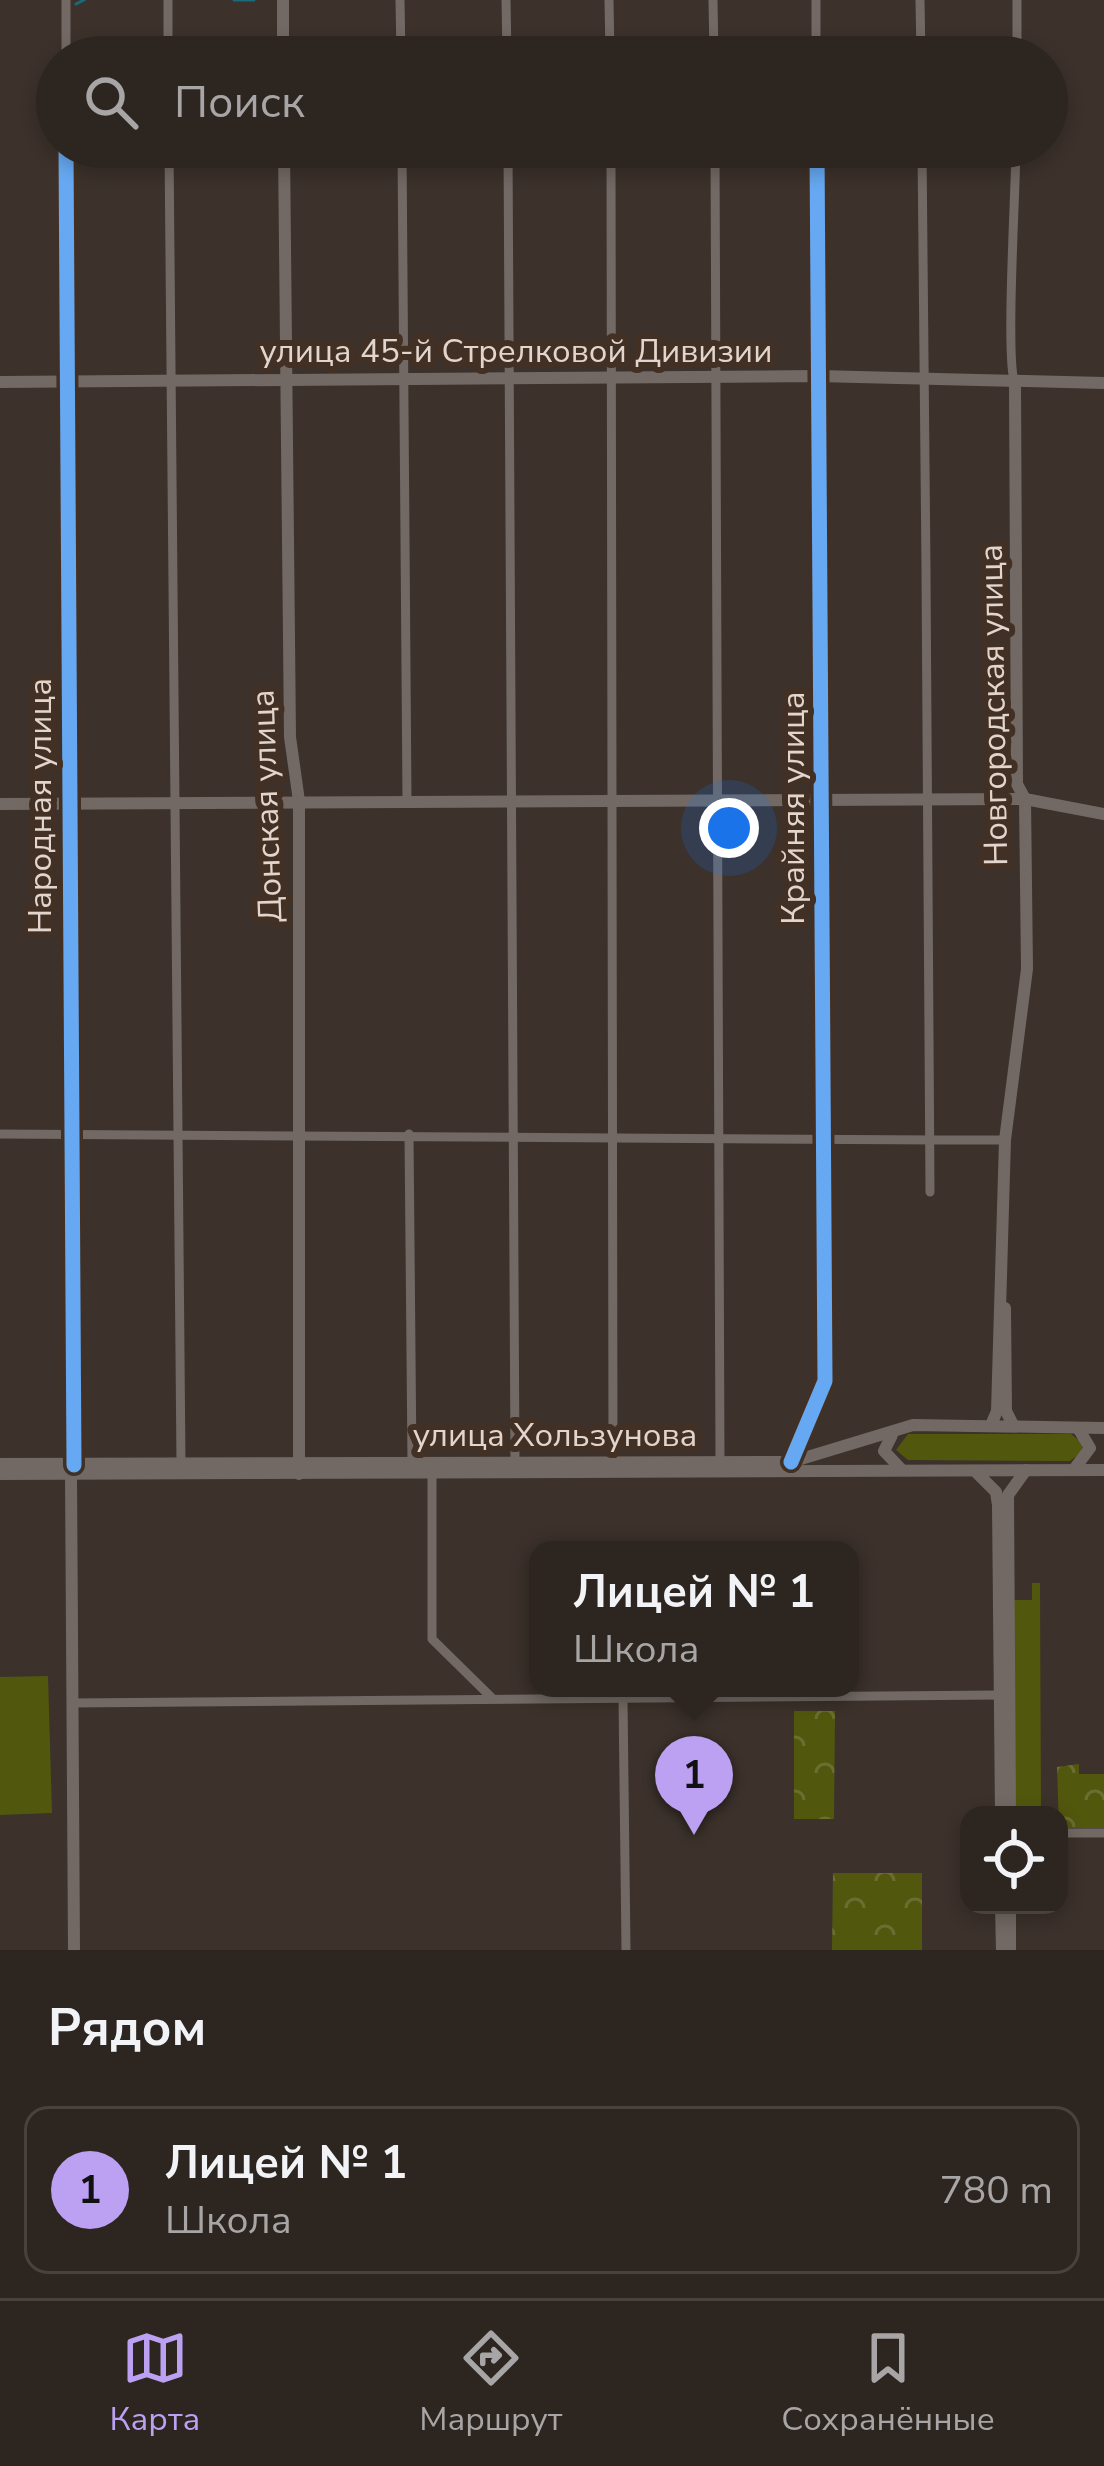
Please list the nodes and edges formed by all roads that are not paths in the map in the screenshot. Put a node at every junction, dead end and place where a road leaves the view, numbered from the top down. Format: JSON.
{"nodes":[{"id":1,"x":66,"y":0,"type":"edge"},
{"id":2,"x":168,"y":0,"type":"edge"},
{"id":3,"x":283,"y":0,"type":"edge"},
{"id":4,"x":400,"y":0,"type":"edge"},
{"id":5,"x":506,"y":0,"type":"edge"},
{"id":6,"x":609,"y":0,"type":"edge"},
{"id":7,"x":713,"y":0,"type":"edge"},
{"id":8,"x":816,"y":0,"type":"edge"},
{"id":9,"x":920,"y":0,"type":"edge"},
{"id":10,"x":1017,"y":0,"type":"edge"},
{"id":11,"x":66,"y":36,"type":"edge"},
{"id":12,"x":168,"y":36,"type":"edge"},
{"id":13,"x":283,"y":36,"type":"edge"},
{"id":14,"x":401,"y":36,"type":"edge"},
{"id":15,"x":507,"y":36,"type":"edge"},
{"id":16,"x":610,"y":36,"type":"edge"},
{"id":17,"x":714,"y":36,"type":"edge"},
{"id":18,"x":816,"y":36,"type":"edge"},
{"id":19,"x":920,"y":36,"type":"edge"},
{"id":20,"x":1017,"y":36,"type":"edge"},
{"id":21,"x":66,"y":168,"type":"edge"},
{"id":22,"x":169,"y":168,"type":"edge"},
{"id":23,"x":284,"y":168,"type":"edge"},
{"id":24,"x":403,"y":168,"type":"edge"},
{"id":25,"x":508,"y":168,"type":"edge"},
{"id":26,"x":611,"y":168,"type":"edge"},
{"id":27,"x":715,"y":168,"type":"edge"},
{"id":28,"x":817,"y":168,"type":"edge"},
{"id":29,"x":922,"y":168,"type":"edge"},
{"id":30,"x":1016,"y":168,"type":"edge"},
{"id":31,"x":818,"y":376,"type":"junction"},
{"id":32,"x":717,"y":377,"type":"junction"},
{"id":33,"x":510,"y":378,"type":"junction"},
{"id":34,"x":613,"y":378,"type":"junction"},
{"id":35,"x":924,"y":378,"type":"junction"},
{"id":36,"x":406,"y":379,"type":"junction"},
{"id":37,"x":172,"y":380,"type":"junction"},
{"id":38,"x":286,"y":380,"type":"junction"},
{"id":39,"x":67,"y":381,"type":"junction"},
{"id":40,"x":0,"y":382,"type":"edge"},
{"id":41,"x":1015,"y":382,"type":"junction"},
{"id":42,"x":1104,"y":383,"type":"edge"},
{"id":43,"x":822,"y":799,"type":"junction"},
{"id":44,"x":930,"y":799,"type":"junction"},
{"id":45,"x":1025,"y":799,"type":"junction"},
{"id":46,"x":407,"y":800,"type":"junction"},
{"id":47,"x":512,"y":800,"type":"junction"},
{"id":48,"x":615,"y":800,"type":"junction"},
{"id":49,"x":719,"y":800,"type":"junction"},
{"id":50,"x":299,"y":801,"type":"junction"},
{"id":51,"x":0,"y":804,"type":"edge"},
{"id":52,"x":69,"y":804,"type":"junction"},
{"id":53,"x":174,"y":804,"type":"junction"},
{"id":54,"x":1104,"y":814,"type":"edge"},
{"id":55,"x":0,"y":1134,"type":"edge"},
{"id":56,"x":73,"y":1134,"type":"junction"},
{"id":57,"x":178,"y":1134,"type":"junction"},
{"id":58,"x":300,"y":1134,"type":"junction"},
{"id":59,"x":409,"y":1135,"type":"junction"},
{"id":60,"x":511,"y":1136,"type":"junction"},
{"id":61,"x":931,"y":1140,"type":"junction"},
{"id":62,"x":1005,"y":1140,"type":"junction"},
{"id":63,"x":616,"y":1141,"type":"junction"},
{"id":64,"x":825,"y":1142,"type":"junction"},
{"id":65,"x":723,"y":1143,"type":"junction"},
{"id":66,"x":930,"y":1192,"type":"dead end"},
{"id":67,"x":999,"y":1262,"type":"junction"},
{"id":68,"x":992,"y":1426,"type":"junction"},
{"id":69,"x":1012,"y":1426,"type":"junction"},
{"id":70,"x":1073,"y":1426,"type":"junction"},
{"id":71,"x":1104,"y":1428,"type":"edge"},
{"id":72,"x":898,"y":1430,"type":"junction"},
{"id":73,"x":720,"y":1461,"type":"junction"},
{"id":74,"x":412,"y":1462,"type":"junction"},
{"id":75,"x":515,"y":1462,"type":"junction"},
{"id":76,"x":791,"y":1462,"type":"junction"},
{"id":77,"x":181,"y":1463,"type":"junction"},
{"id":78,"x":613,"y":1463,"type":"junction"},
{"id":79,"x":0,"y":1464,"type":"edge"},
{"id":80,"x":299,"y":1468,"type":"junction"},
{"id":81,"x":73,"y":1469,"type":"junction"},
{"id":82,"x":1074,"y":1469,"type":"junction"},
{"id":83,"x":902,"y":1470,"type":"junction"},
{"id":84,"x":974,"y":1470,"type":"junction"},
{"id":85,"x":1026,"y":1470,"type":"junction"},
{"id":86,"x":1104,"y":1470,"type":"edge"},
{"id":87,"x":431,"y":1473,"type":"junction"},
{"id":88,"x":0,"y":1474,"type":"edge"},
{"id":89,"x":1000,"y":1695,"type":"junction"},
{"id":90,"x":859,"y":1696,"type":"edge"},
{"id":91,"x":812,"y":1697,"type":"edge"},
{"id":92,"x":623,"y":1699,"type":"junction"},
{"id":93,"x":493,"y":1700,"type":"junction"},
{"id":94,"x":72,"y":1703,"type":"junction"},
{"id":95,"x":1005,"y":1806,"type":"edge"},
{"id":96,"x":1005,"y":1806,"type":"edge"},
{"id":97,"x":1068,"y":1833,"type":"edge"},
{"id":98,"x":1104,"y":1833,"type":"edge"},
{"id":99,"x":1006,"y":1914,"type":"edge"},
{"id":100,"x":74,"y":1950,"type":"edge"},
{"id":101,"x":626,"y":1950,"type":"edge"},
{"id":102,"x":1006,"y":1950,"type":"edge"}],
"edges":[{"from":1,"to":11,"type":"street"},
{"from":2,"to":12,"type":"street"},
{"from":3,"to":13,"type":"street"},
{"from":4,"to":14,"type":"street"},
{"from":5,"to":15,"type":"street"},
{"from":6,"to":16,"type":"street"},
{"from":7,"to":17,"type":"street"},
{"from":8,"to":18,"type":"street"},
{"from":9,"to":19,"type":"street"},
{"from":10,"to":20,"type":"street"},
{"from":21,"to":39,"type":"street","name":"Народная улица"},
{"from":22,"to":37,"type":"street"},
{"from":23,"to":38,"type":"street","name":"Донская улица"},
{"from":24,"to":36,"type":"street"},
{"from":25,"to":33,"type":"street"},
{"from":26,"to":34,"type":"street"},
{"from":27,"to":32,"type":"street"},
{"from":28,"to":31,"type":"street","name":"Крайняя улица"},
{"from":29,"to":35,"type":"street","name":"Новгородская улица"},
{"from":30,"to":41,"type":"street","name":"Новгородская улица"},
{"from":31,"to":32,"type":"street","name":"улица 45-й Стрелковой Дивизии"},
{"from":31,"to":35,"type":"street","name":"улица 45-й Стрелковой Дивизии"},
{"from":31,"to":43,"type":"street","name":"Крайняя улица"},
{"from":32,"to":34,"type":"street","name":"улица 45-й Стрелковой Дивизии"},
{"from":32,"to":49,"type":"street"},
{"from":33,"to":34,"type":"street","name":"улица 45-й Стрелковой Дивизии"},
{"from":33,"to":36,"type":"street","name":"улица 45-й Стрелковой Дивизии"},
{"from":33,"to":47,"type":"street"},
{"from":34,"to":48,"type":"street"},
{"from":35,"to":41,"type":"street","name":"улица 45-й Стрелковой Дивизии"},
{"from":35,"to":44,"type":"street","name":"Новгородская улица"},
{"from":36,"to":38,"type":"street","name":"улица 45-й Стрелковой Дивизии"},
{"from":36,"to":46,"type":"street"},
{"from":37,"to":38,"type":"street","name":"улица 45-й Стрелковой Дивизии"},
{"from":37,"to":39,"type":"street","name":"улица 45-й Стрелковой Дивизии"},
{"from":37,"to":53,"type":"street"},
{"from":38,"to":50,"type":"street","name":"Донская улица"},
{"from":39,"to":40,"type":"street","name":"улица 45-й Стрелковой Дивизии"},
{"from":39,"to":52,"type":"street","name":"Народная улица"},
{"from":41,"to":42,"type":"street","name":"улица 45-й Стрелковой Дивизии"},
{"from":41,"to":45,"type":"street","name":"Новгородская улица"},
{"from":43,"to":44,"type":"street"},
{"from":43,"to":49,"type":"street"},
{"from":43,"to":64,"type":"street","name":"Крайняя улица"},
{"from":44,"to":45,"type":"street"},
{"from":44,"to":61,"type":"street","name":"Новгородская улица"},
{"from":45,"to":54,"type":"street"},
{"from":45,"to":62,"type":"street","name":"Новгородская улица"},
{"from":46,"to":47,"type":"street"},
{"from":46,"to":50,"type":"street"},
{"from":47,"to":48,"type":"street"},
{"from":47,"to":60,"type":"street"},
{"from":48,"to":49,"type":"street"},
{"from":48,"to":63,"type":"street"},
{"from":49,"to":65,"type":"street"},
{"from":50,"to":53,"type":"street"},
{"from":50,"to":58,"type":"street","name":"Донская улица"},
{"from":51,"to":52,"type":"street"},
{"from":52,"to":53,"type":"street"},
{"from":52,"to":56,"type":"street","name":"Народная улица"},
{"from":53,"to":57,"type":"street"},
{"from":55,"to":56,"type":"street"},
{"from":56,"to":57,"type":"street"},
{"from":56,"to":81,"type":"street","name":"Народная улица"},
{"from":57,"to":58,"type":"street"},
{"from":57,"to":77,"type":"street"},
{"from":58,"to":59,"type":"street"},
{"from":58,"to":80,"type":"street","name":"Донская улица"},
{"from":59,"to":60,"type":"street"},
{"from":59,"to":74,"type":"street"},
{"from":60,"to":63,"type":"street"},
{"from":60,"to":75,"type":"street"},
{"from":61,"to":62,"type":"street"},
{"from":61,"to":64,"type":"street"},
{"from":61,"to":66,"type":"street","name":"Новгородская улица"},
{"from":62,"to":67,"type":"street","name":"Новгородская улица"},
{"from":63,"to":65,"type":"street"},
{"from":63,"to":78,"type":"street"},
{"from":64,"to":65,"type":"street"},
{"from":64,"to":76,"type":"street","name":"Крайняя улица"},
{"from":65,"to":73,"type":"street"},
{"from":67,"to":68,"type":"street","name":"Новгородская улица"},
{"from":67,"to":69,"type":"street","name":"Новгородская улица"},
{"from":68,"to":69,"type":"street","name":"улица Хользунова"},
{"from":68,"to":72,"type":"street","name":"улица Хользунова"},
{"from":69,"to":70,"type":"street","name":"улица Хользунова"},
{"from":70,"to":71,"type":"street","name":"улица Хользунова"},
{"from":70,"to":82,"type":"street"},
{"from":72,"to":76,"type":"street","name":"улица Хользунова"},
{"from":72,"to":83,"type":"street"},
{"from":73,"to":76,"type":"street","name":"улица Хользунова"},
{"from":73,"to":78,"type":"street","name":"улица Хользунова"},
{"from":74,"to":75,"type":"street","name":"улица Хользунова"},
{"from":74,"to":80,"type":"street","name":"улица Хользунова"},
{"from":75,"to":78,"type":"street","name":"улица Хользунова"},
{"from":77,"to":80,"type":"street","name":"улица Хользунова"},
{"from":77,"to":81,"type":"street","name":"улица Хользунова"},
{"from":79,"to":81,"type":"street","name":"улица Хользунова"},
{"from":80,"to":81,"type":"street","name":"улица Хользунова"},
{"from":80,"to":87,"type":"street","name":"улица Хользунова"},
{"from":81,"to":88,"type":"street","name":"улица Хользунова"},
{"from":81,"to":94,"type":"street"},
{"from":82,"to":85,"type":"street","name":"улица Хользунова"},
{"from":82,"to":86,"type":"street","name":"улица Хользунова"},
{"from":83,"to":84,"type":"street","name":"улица Хользунова"},
{"from":83,"to":87,"type":"street","name":"улица Хользунова"},
{"from":84,"to":85,"type":"street","name":"улица Хользунова"},
{"from":84,"to":89,"type":"street"},
{"from":85,"to":95,"type":"street"},
{"from":87,"to":93,"type":"street"},
{"from":89,"to":90,"type":"street"},
{"from":89,"to":96,"type":"street"},
{"from":91,"to":92,"type":"street"},
{"from":92,"to":93,"type":"street"},
{"from":92,"to":101,"type":"street"},
{"from":93,"to":94,"type":"street"},
{"from":94,"to":100,"type":"street"},
{"from":97,"to":98,"type":"street"},
{"from":99,"to":102,"type":"street"}]}
